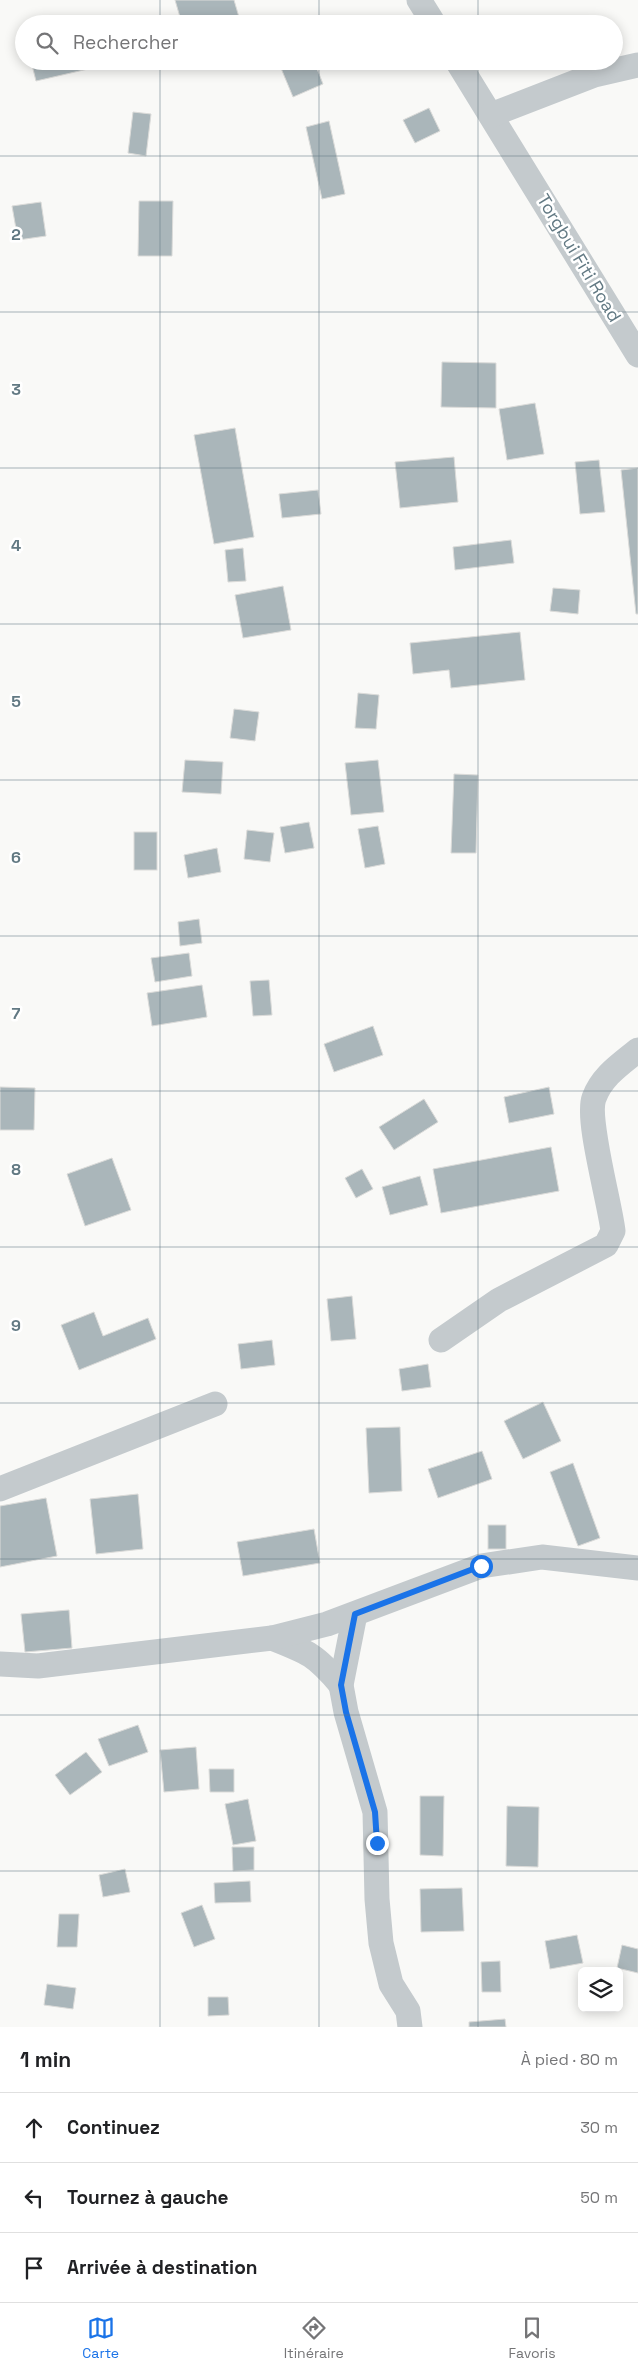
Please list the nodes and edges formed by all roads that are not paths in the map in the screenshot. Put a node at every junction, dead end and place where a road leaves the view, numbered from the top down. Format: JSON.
{"nodes":[{"id":1,"x":419,"y":0,"type":"edge"},
{"id":2,"x":428,"y":15,"type":"edge"},
{"id":3,"x":638,"y":64,"type":"edge"},
{"id":4,"x":623,"y":68,"type":"edge"},
{"id":5,"x":463,"y":70,"type":"edge"},
{"id":6,"x":614,"y":70,"type":"edge"},
{"id":7,"x":491,"y":115,"type":"junction"},
{"id":8,"x":638,"y":355,"type":"edge"},
{"id":9,"x":638,"y":1050,"type":"edge"},
{"id":10,"x":441,"y":1340,"type":"dead end"},
{"id":11,"x":215,"y":1404,"type":"dead end"},
{"id":12,"x":0,"y":1489,"type":"edge"},
{"id":13,"x":638,"y":1568,"type":"edge"},
{"id":14,"x":355,"y":1614,"type":"junction"},
{"id":15,"x":272,"y":1638,"type":"junction"},
{"id":16,"x":0,"y":1664,"type":"edge"},
{"id":17,"x":341,"y":1685,"type":"junction"},
{"id":18,"x":410,"y":2027,"type":"edge"}],
"edges":[{"from":1,"to":2,"type":"street"},
{"from":3,"to":4,"type":"street"},
{"from":5,"to":7,"type":"street","name":"Torgbui Fiti Road"},
{"from":6,"to":7,"type":"street"},
{"from":7,"to":8,"type":"street","name":"Torgbui Fiti Road"},
{"from":9,"to":10,"type":"street"},
{"from":11,"to":12,"type":"street"},
{"from":13,"to":14,"type":"street"},
{"from":14,"to":15,"type":"street"},
{"from":14,"to":17,"type":"street"},
{"from":15,"to":16,"type":"street"},
{"from":15,"to":17,"type":"street"},
{"from":17,"to":18,"type":"street"}]}
